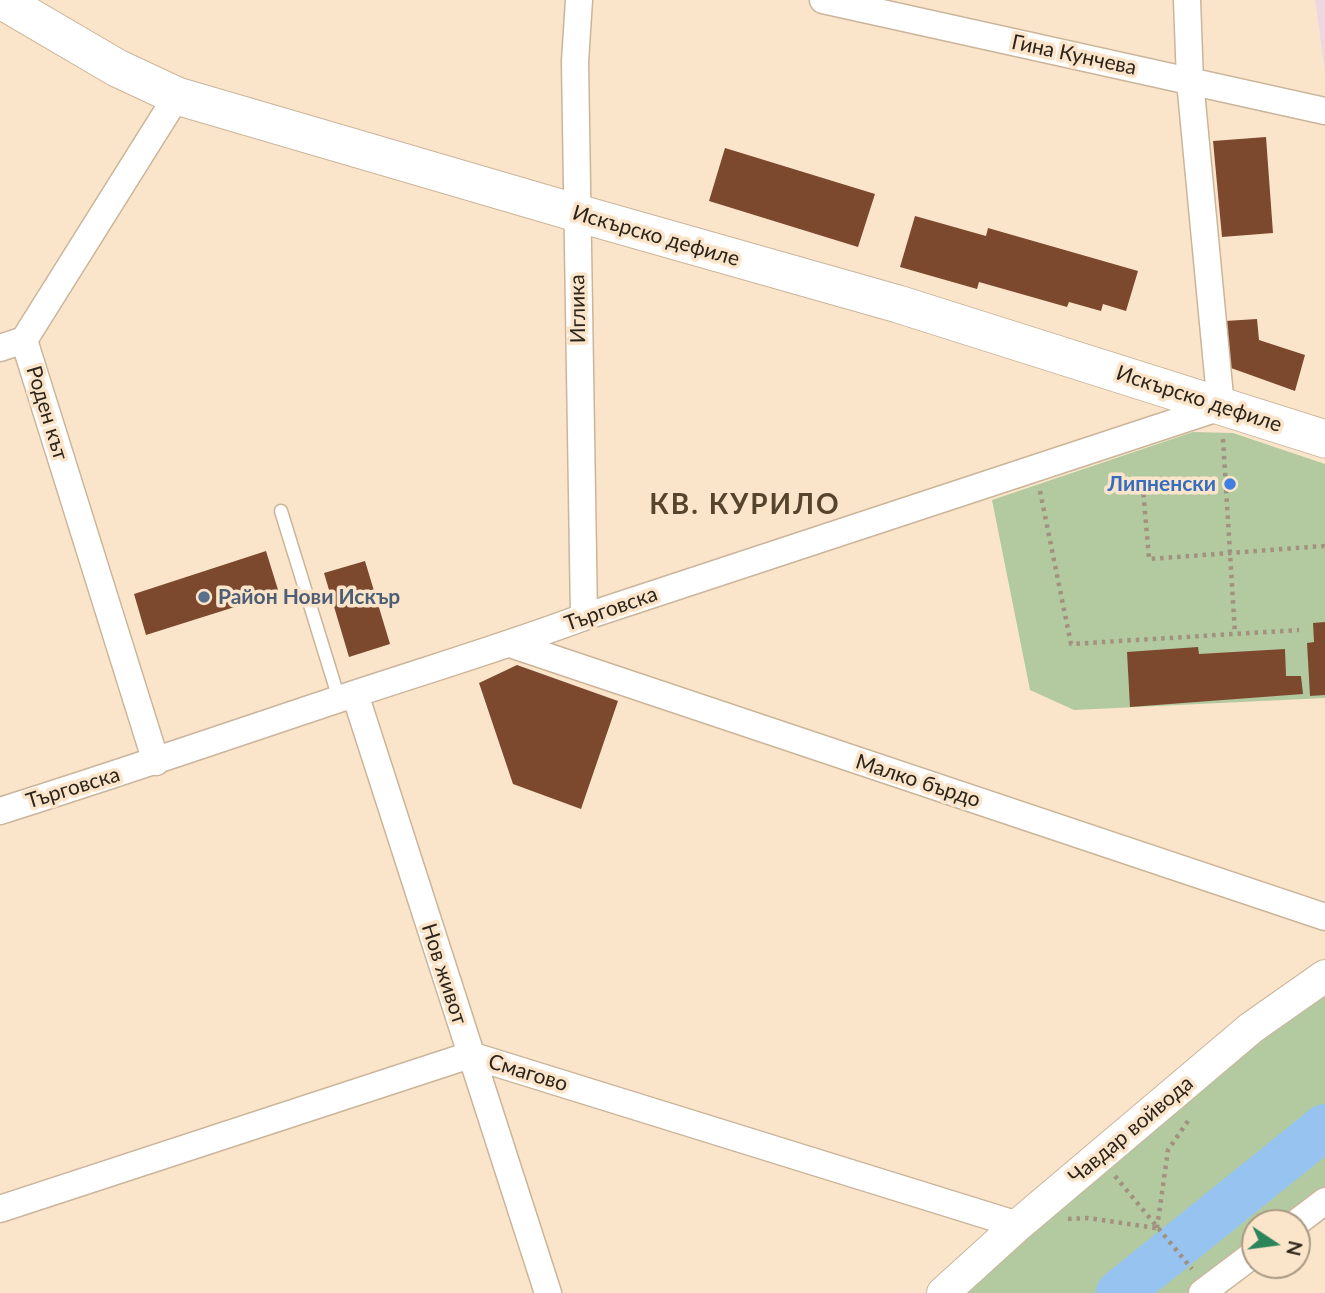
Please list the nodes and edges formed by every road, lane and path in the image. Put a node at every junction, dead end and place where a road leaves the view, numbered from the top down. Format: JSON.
{"nodes":[{"id":1,"x":1,"y":0,"type":"edge"},
{"id":2,"x":579,"y":0,"type":"edge"},
{"id":3,"x":823,"y":0,"type":"edge"},
{"id":4,"x":1187,"y":0,"type":"edge"},
{"id":5,"x":1190,"y":81,"type":"junction"},
{"id":6,"x":177,"y":96,"type":"junction"},
{"id":7,"x":1325,"y":111,"type":"edge"},
{"id":8,"x":577,"y":213,"type":"junction"},
{"id":9,"x":12,"y":344,"type":"edge"},
{"id":10,"x":1221,"y":407,"type":"junction"},
{"id":11,"x":1325,"y":439,"type":"edge"},
{"id":12,"x":1034,"y":470,"type":"junction"},
{"id":13,"x":1142,"y":477,"type":"dead end"},
{"id":14,"x":281,"y":512,"type":"dead end"},
{"id":15,"x":1325,"y":550,"type":"edge"},
{"id":16,"x":1229,"y":553,"type":"junction"},
{"id":17,"x":584,"y":617,"type":"junction"},
{"id":18,"x":1299,"y":630,"type":"dead end"},
{"id":19,"x":1235,"y":634,"type":"junction"},
{"id":20,"x":510,"y":645,"type":"junction"},
{"id":21,"x":347,"y":696,"type":"junction"},
{"id":22,"x":156,"y":762,"type":"junction"},
{"id":23,"x":0,"y":811,"type":"edge"},
{"id":24,"x":1325,"y":917,"type":"edge"},
{"id":25,"x":1325,"y":976,"type":"edge"},
{"id":26,"x":470,"y":1055,"type":"junction"},
{"id":27,"x":1196,"y":1111,"type":"dead end"},
{"id":28,"x":1100,"y":1157,"type":"junction"},
{"id":29,"x":1325,"y":1201,"type":"edge"},
{"id":30,"x":0,"y":1209,"type":"edge"},
{"id":31,"x":1311,"y":1212,"type":"edge"},
{"id":32,"x":1065,"y":1219,"type":"dead end"},
{"id":33,"x":1018,"y":1225,"type":"junction"},
{"id":34,"x":1157,"y":1228,"type":"junction"},
{"id":35,"x":1241,"y":1263,"type":"edge"},
{"id":36,"x":1206,"y":1286,"type":"edge"},
{"id":37,"x":548,"y":1293,"type":"edge"},
{"id":38,"x":943,"y":1293,"type":"edge"}],
"edges":[{"from":1,"to":6,"type":"main road","name":"Искърско дефиле"},
{"from":2,"to":8,"type":"street","name":"Иглика"},
{"from":3,"to":5,"type":"street","name":"Гина Кунчева"},
{"from":4,"to":5,"type":"street"},
{"from":5,"to":7,"type":"street","name":"Гина Кунчева"},
{"from":5,"to":10,"type":"street"},
{"from":6,"to":8,"type":"main road","name":"Искърско дефиле"},
{"from":6,"to":9,"type":"street","name":"Роден кът"},
{"from":8,"to":10,"type":"main road","name":"Искърско дефиле"},
{"from":8,"to":17,"type":"street","name":"Иглика"},
{"from":9,"to":22,"type":"street","name":"Роден кът"},
{"from":10,"to":11,"type":"main road","name":"Искърско дефиле"},
{"from":10,"to":12,"type":"street","name":"Търговска"},
{"from":10,"to":16,"type":"path"},
{"from":12,"to":17,"type":"street","name":"Търговска"},
{"from":12,"to":19,"type":"path"},
{"from":13,"to":16,"type":"path"},
{"from":14,"to":21,"type":"lane"},
{"from":15,"to":16,"type":"path"},
{"from":16,"to":19,"type":"path"},
{"from":17,"to":20,"type":"street","name":"Търговска"},
{"from":18,"to":19,"type":"path"},
{"from":20,"to":21,"type":"street","name":"Търговска"},
{"from":20,"to":24,"type":"street","name":"Малко бърдо"},
{"from":21,"to":22,"type":"street","name":"Търговска"},
{"from":21,"to":26,"type":"street","name":"Нов живот"},
{"from":22,"to":23,"type":"street","name":"Търговска"},
{"from":25,"to":28,"type":"street","name":"Чавдар войвода"},
{"from":26,"to":30,"type":"street","name":"Смагово"},
{"from":26,"to":33,"type":"street","name":"Смагово"},
{"from":26,"to":37,"type":"street","name":"Нов живот"},
{"from":27,"to":34,"type":"path"},
{"from":28,"to":33,"type":"street","name":"Чавдар войвода"},
{"from":28,"to":34,"type":"path"},
{"from":29,"to":31,"type":"street"},
{"from":32,"to":34,"type":"path"},
{"from":33,"to":38,"type":"street","name":"Чавдар войвода"},
{"from":34,"to":36,"type":"path"},
{"from":35,"to":36,"type":"street"}]}
